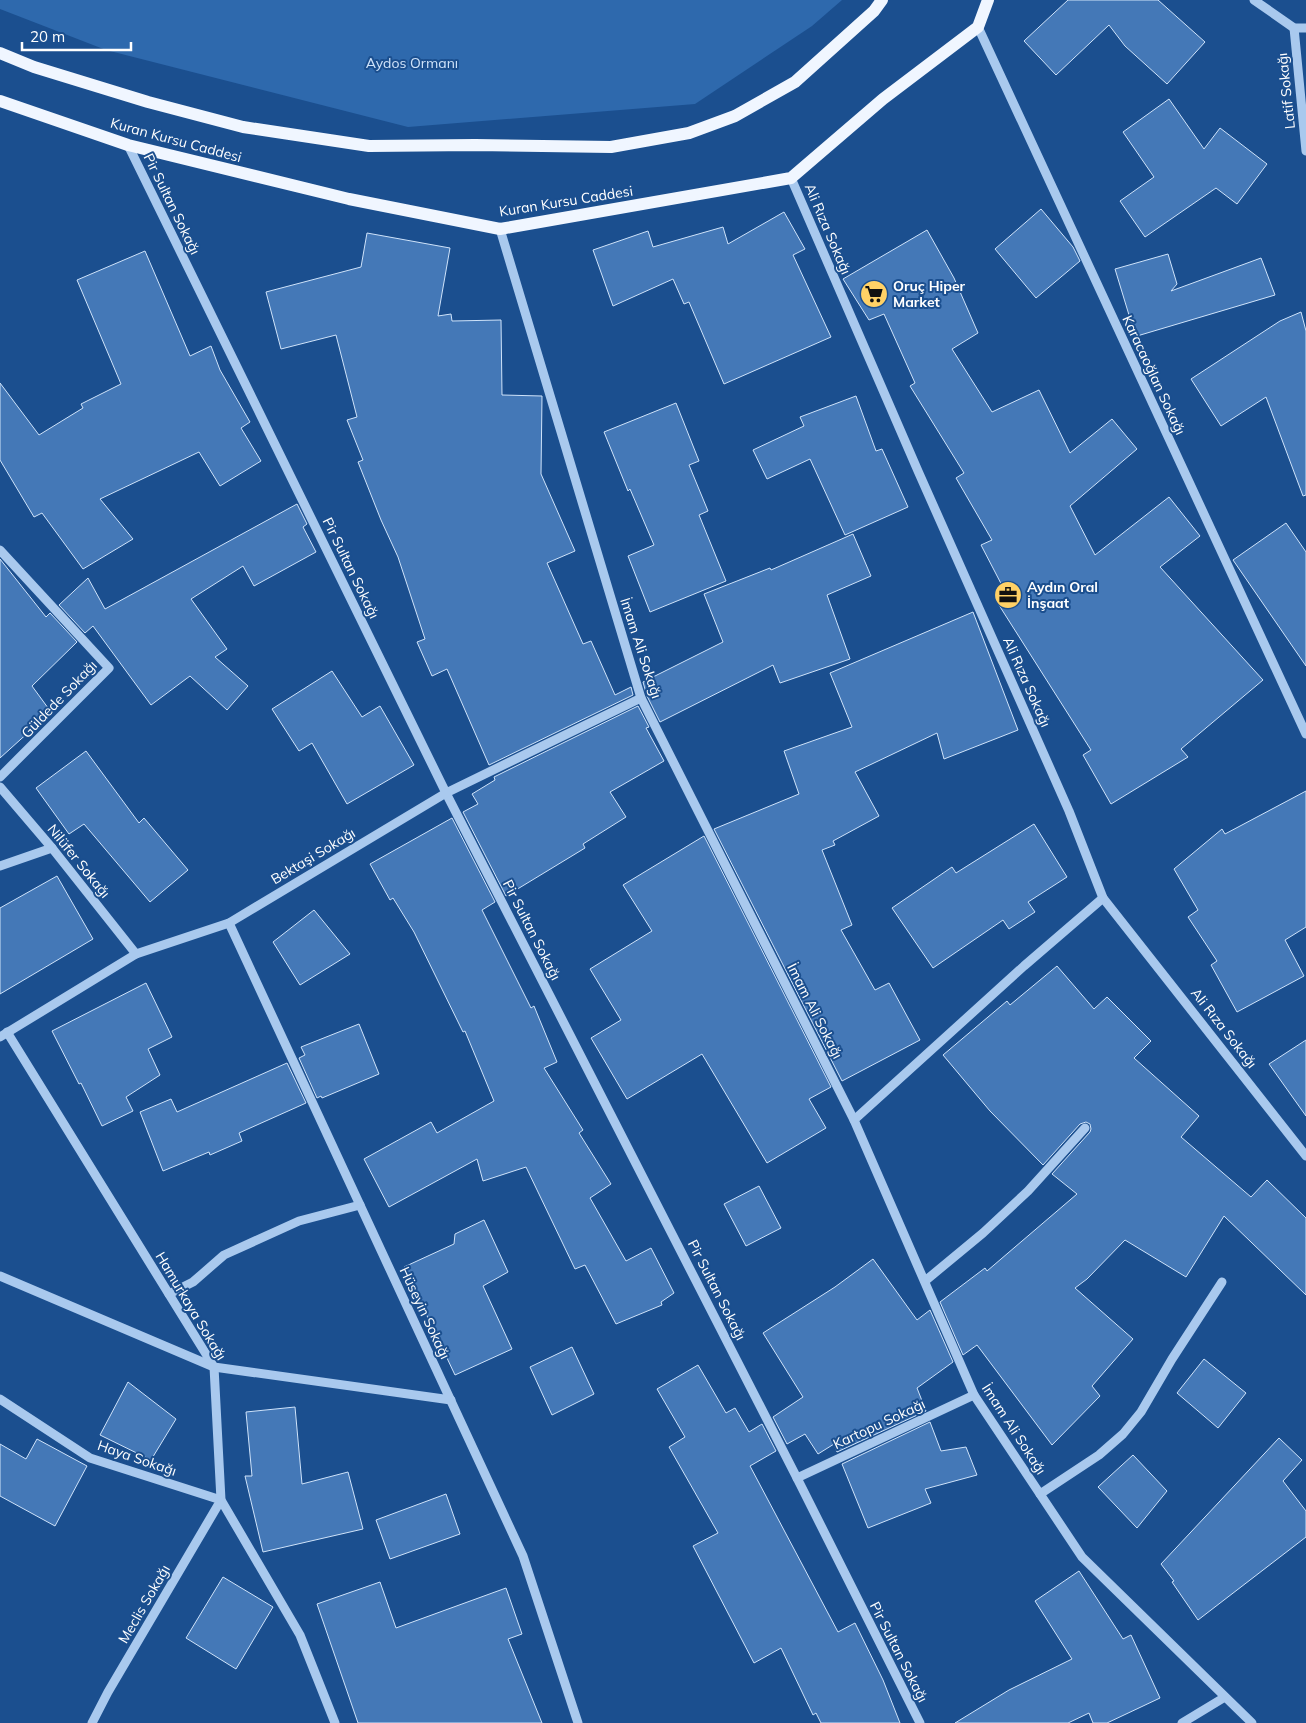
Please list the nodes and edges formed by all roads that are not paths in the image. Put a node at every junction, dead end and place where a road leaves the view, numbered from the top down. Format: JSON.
{"nodes":[{"id":1,"x":882,"y":0,"type":"edge"},
{"id":2,"x":988,"y":0,"type":"edge"},
{"id":3,"x":1254,"y":0,"type":"edge"},
{"id":4,"x":978,"y":27,"type":"junction"},
{"id":5,"x":1294,"y":28,"type":"junction"},
{"id":6,"x":1306,"y":28,"type":"edge"},
{"id":7,"x":0,"y":53,"type":"edge"},
{"id":8,"x":0,"y":101,"type":"edge"},
{"id":9,"x":128,"y":146,"type":"junction"},
{"id":10,"x":1306,"y":151,"type":"edge"},
{"id":11,"x":791,"y":178,"type":"junction"},
{"id":12,"x":500,"y":228,"type":"junction"},
{"id":13,"x":0,"y":550,"type":"edge"},
{"id":14,"x":641,"y":698,"type":"junction"},
{"id":15,"x":1306,"y":734,"type":"edge"},
{"id":16,"x":0,"y":778,"type":"edge"},
{"id":17,"x":0,"y":787,"type":"edge"},
{"id":18,"x":446,"y":793,"type":"junction"},
{"id":19,"x":52,"y":848,"type":"junction"},
{"id":20,"x":0,"y":866,"type":"edge"},
{"id":21,"x":1103,"y":898,"type":"junction"},
{"id":22,"x":228,"y":923,"type":"junction"},
{"id":23,"x":136,"y":954,"type":"junction"},
{"id":24,"x":4,"y":1035,"type":"edge"},
{"id":25,"x":854,"y":1120,"type":"junction"},
{"id":26,"x":1085,"y":1128,"type":"dead end"},
{"id":27,"x":1305,"y":1150,"type":"edge"},
{"id":28,"x":360,"y":1204,"type":"junction"},
{"id":29,"x":0,"y":1276,"type":"edge"},
{"id":30,"x":924,"y":1281,"type":"junction"},
{"id":31,"x":1222,"y":1282,"type":"dead end"},
{"id":32,"x":169,"y":1294,"type":"junction"},
{"id":33,"x":214,"y":1367,"type":"junction"},
{"id":34,"x":974,"y":1394,"type":"junction"},
{"id":35,"x":0,"y":1399,"type":"edge"},
{"id":36,"x":451,"y":1400,"type":"junction"},
{"id":37,"x":797,"y":1478,"type":"junction"},
{"id":38,"x":1040,"y":1494,"type":"junction"},
{"id":39,"x":221,"y":1500,"type":"junction"},
{"id":40,"x":1225,"y":1697,"type":"junction"},
{"id":41,"x":92,"y":1723,"type":"edge"},
{"id":42,"x":335,"y":1723,"type":"edge"},
{"id":43,"x":578,"y":1723,"type":"edge"},
{"id":44,"x":920,"y":1723,"type":"edge"},
{"id":45,"x":1182,"y":1723,"type":"edge"},
{"id":46,"x":1252,"y":1723,"type":"edge"}],
"edges":[{"from":1,"to":7,"type":"main road"},
{"from":2,"to":4,"type":"main road"},
{"from":3,"to":5,"type":"street"},
{"from":4,"to":11,"type":"main road"},
{"from":4,"to":15,"type":"street","name":"Karacaoğlan Sokağı"},
{"from":5,"to":6,"type":"street"},
{"from":5,"to":10,"type":"street","name":"Latif Sokağı"},
{"from":8,"to":9,"type":"main road","name":"Kuran Kursu Caddesi"},
{"from":9,"to":12,"type":"main road","name":"Kuran Kursu Caddesi"},
{"from":9,"to":18,"type":"street","name":"Pir Sultan Sokağı"},
{"from":11,"to":12,"type":"main road","name":"Kuran Kursu Caddesi"},
{"from":11,"to":21,"type":"street","name":"Ali Rıza Sokağı"},
{"from":12,"to":14,"type":"street","name":"İmam Ali Sokağı"},
{"from":13,"to":16,"type":"street","name":"Güldede Sokağı"},
{"from":14,"to":18,"type":"street","name":"Bektaşi Sokağı"},
{"from":14,"to":25,"type":"street","name":"İmam Ali Sokağı"},
{"from":17,"to":19,"type":"street","name":"Nilüfer Sokağı"},
{"from":18,"to":22,"type":"street","name":"Bektaşi Sokağı"},
{"from":18,"to":37,"type":"street","name":"Pir Sultan Sokağı"},
{"from":19,"to":20,"type":"street"},
{"from":19,"to":23,"type":"street","name":"Nilüfer Sokağı"},
{"from":21,"to":25,"type":"street"},
{"from":21,"to":27,"type":"street","name":"Ali Rıza Sokağı"},
{"from":22,"to":23,"type":"street","name":"Bektaşi Sokağı"},
{"from":22,"to":28,"type":"street","name":"Hüseyin Sokağı"},
{"from":23,"to":24,"type":"street","name":"Bektaşi Sokağı"},
{"from":24,"to":32,"type":"street","name":"Hamurkaya Sokağı"},
{"from":25,"to":30,"type":"street","name":"İmam Ali Sokağı"},
{"from":26,"to":30,"type":"street"},
{"from":28,"to":32,"type":"street"},
{"from":28,"to":36,"type":"street","name":"Hüseyin Sokağı"},
{"from":29,"to":33,"type":"street"},
{"from":30,"to":34,"type":"street","name":"İmam Ali Sokağı"},
{"from":31,"to":38,"type":"street"},
{"from":32,"to":33,"type":"street","name":"Hamurkaya Sokağı"},
{"from":33,"to":36,"type":"street"},
{"from":33,"to":39,"type":"street","name":"Hamurkaya Sokağı"},
{"from":34,"to":37,"type":"street","name":"Kartopu Sokağı"},
{"from":34,"to":38,"type":"street","name":"İmam Ali Sokağı"},
{"from":35,"to":39,"type":"street","name":"Haya Sokağı"},
{"from":36,"to":43,"type":"street","name":"Hüseyin Sokağı"},
{"from":37,"to":44,"type":"street","name":"Pir Sultan Sokağı"},
{"from":38,"to":40,"type":"street","name":"İmam Ali Sokağı"},
{"from":39,"to":41,"type":"street","name":"Meclis Sokağı"},
{"from":39,"to":42,"type":"street","name":"Hamurkaya Sokağı"},
{"from":40,"to":45,"type":"street"},
{"from":40,"to":46,"type":"street","name":"İmam Ali Sokağı"}]}
